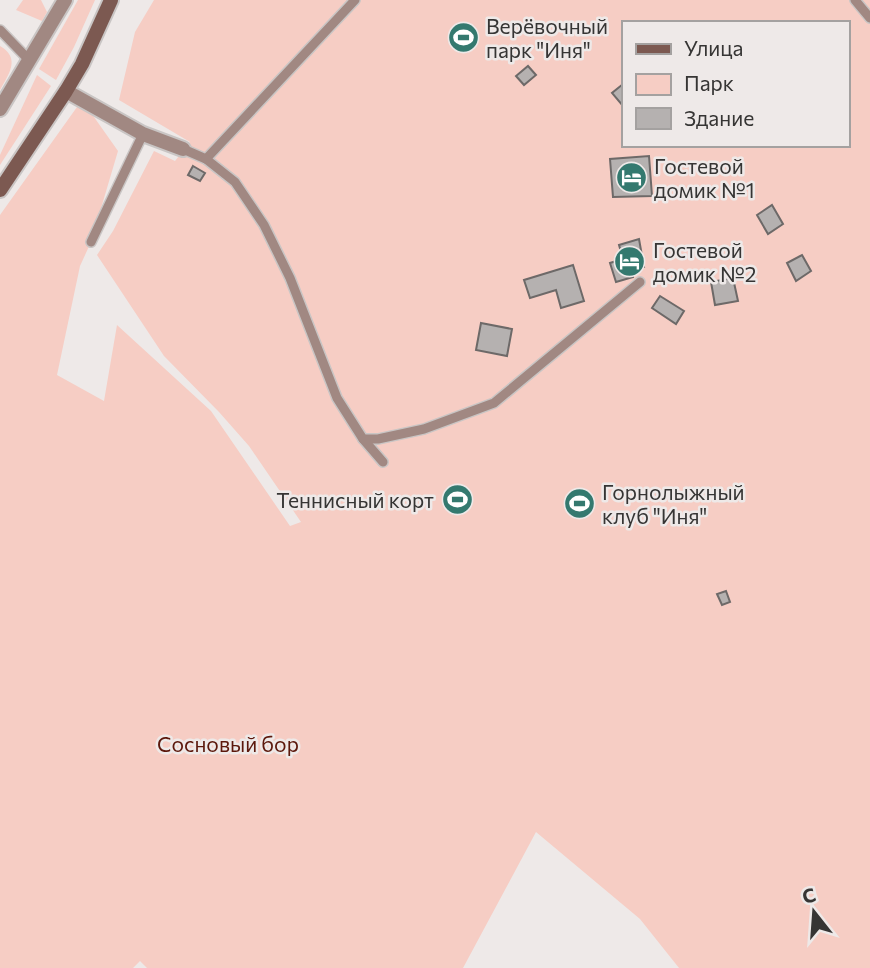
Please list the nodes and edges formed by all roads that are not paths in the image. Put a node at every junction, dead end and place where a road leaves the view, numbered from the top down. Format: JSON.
{"nodes":[{"id":1,"x":65,"y":0,"type":"edge"},
{"id":2,"x":111,"y":0,"type":"edge"},
{"id":3,"x":355,"y":0,"type":"edge"},
{"id":4,"x":855,"y":0,"type":"edge"},
{"id":5,"x":870,"y":18,"type":"edge"},
{"id":6,"x":0,"y":30,"type":"edge"},
{"id":7,"x":28,"y":59,"type":"junction"},
{"id":8,"x":66,"y":91,"type":"junction"},
{"id":9,"x":0,"y":109,"type":"edge"},
{"id":10,"x":143,"y":134,"type":"junction"},
{"id":11,"x":183,"y":149,"type":"joint"},
{"id":12,"x":206,"y":159,"type":"junction"},
{"id":13,"x":0,"y":190,"type":"edge"},
{"id":14,"x":91,"y":242,"type":"dead end"},
{"id":15,"x":640,"y":282,"type":"dead end"},
{"id":16,"x":363,"y":439,"type":"junction"},
{"id":17,"x":383,"y":462,"type":"dead end"}],
"edges":[{"from":1,"to":7,"type":"street"},
{"from":2,"to":8,"type":"main road"},
{"from":3,"to":12,"type":"lane"},
{"from":4,"to":5,"type":"lane"},
{"from":6,"to":7,"type":"lane"},
{"from":7,"to":9,"type":"street"},
{"from":8,"to":10,"type":"street"},
{"from":8,"to":13,"type":"main road"},
{"from":10,"to":11,"type":"street"},
{"from":10,"to":14,"type":"lane"},
{"from":11,"to":12,"type":"lane"},
{"from":12,"to":16,"type":"lane"},
{"from":15,"to":16,"type":"lane"},
{"from":16,"to":17,"type":"lane"}]}
